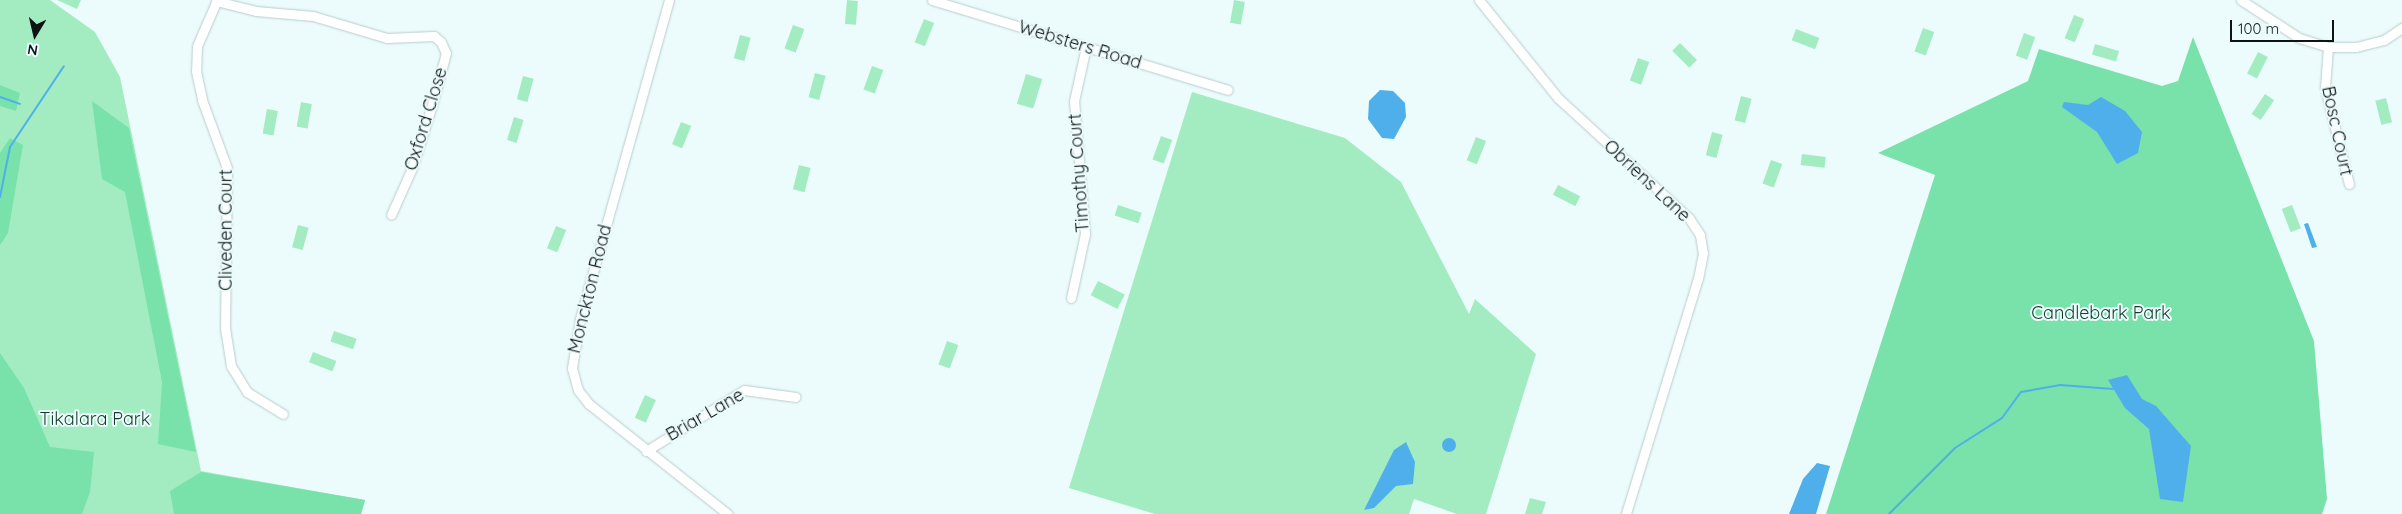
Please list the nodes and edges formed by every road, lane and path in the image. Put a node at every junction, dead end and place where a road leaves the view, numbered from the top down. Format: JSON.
{"nodes":[{"id":1,"x":669,"y":0,"type":"edge"},
{"id":2,"x":932,"y":0,"type":"edge"},
{"id":3,"x":1479,"y":0,"type":"edge"},
{"id":4,"x":2241,"y":0,"type":"edge"},
{"id":5,"x":216,"y":1,"type":"edge"},
{"id":6,"x":2402,"y":28,"type":"edge"},
{"id":7,"x":1086,"y":47,"type":"junction"},
{"id":8,"x":2328,"y":47,"type":"junction"},
{"id":9,"x":1228,"y":90,"type":"dead end"},
{"id":10,"x":2349,"y":184,"type":"dead end"},
{"id":11,"x":391,"y":215,"type":"dead end"},
{"id":12,"x":1071,"y":298,"type":"dead end"},
{"id":13,"x":796,"y":397,"type":"dead end"},
{"id":14,"x":283,"y":414,"type":"dead end"},
{"id":15,"x":646,"y":450,"type":"junction"},
{"id":16,"x":728,"y":514,"type":"edge"},
{"id":17,"x":1626,"y":514,"type":"edge"}],
"edges":[{"from":1,"to":15,"type":"street","name":"Monckton Road"},
{"from":2,"to":7,"type":"street","name":"Websters Road"},
{"from":3,"to":17,"type":"street","name":"Obriens Lane"},
{"from":4,"to":8,"type":"street"},
{"from":5,"to":11,"type":"street","name":"Oxford Close"},
{"from":5,"to":14,"type":"street","name":"Cliveden Court"},
{"from":6,"to":8,"type":"street"},
{"from":7,"to":9,"type":"street","name":"Websters Road"},
{"from":7,"to":12,"type":"street","name":"Timothy Court"},
{"from":8,"to":10,"type":"street","name":"Bosc Court"},
{"from":13,"to":15,"type":"street","name":"Briar Lane"},
{"from":15,"to":16,"type":"street","name":"Monckton Road"}]}
